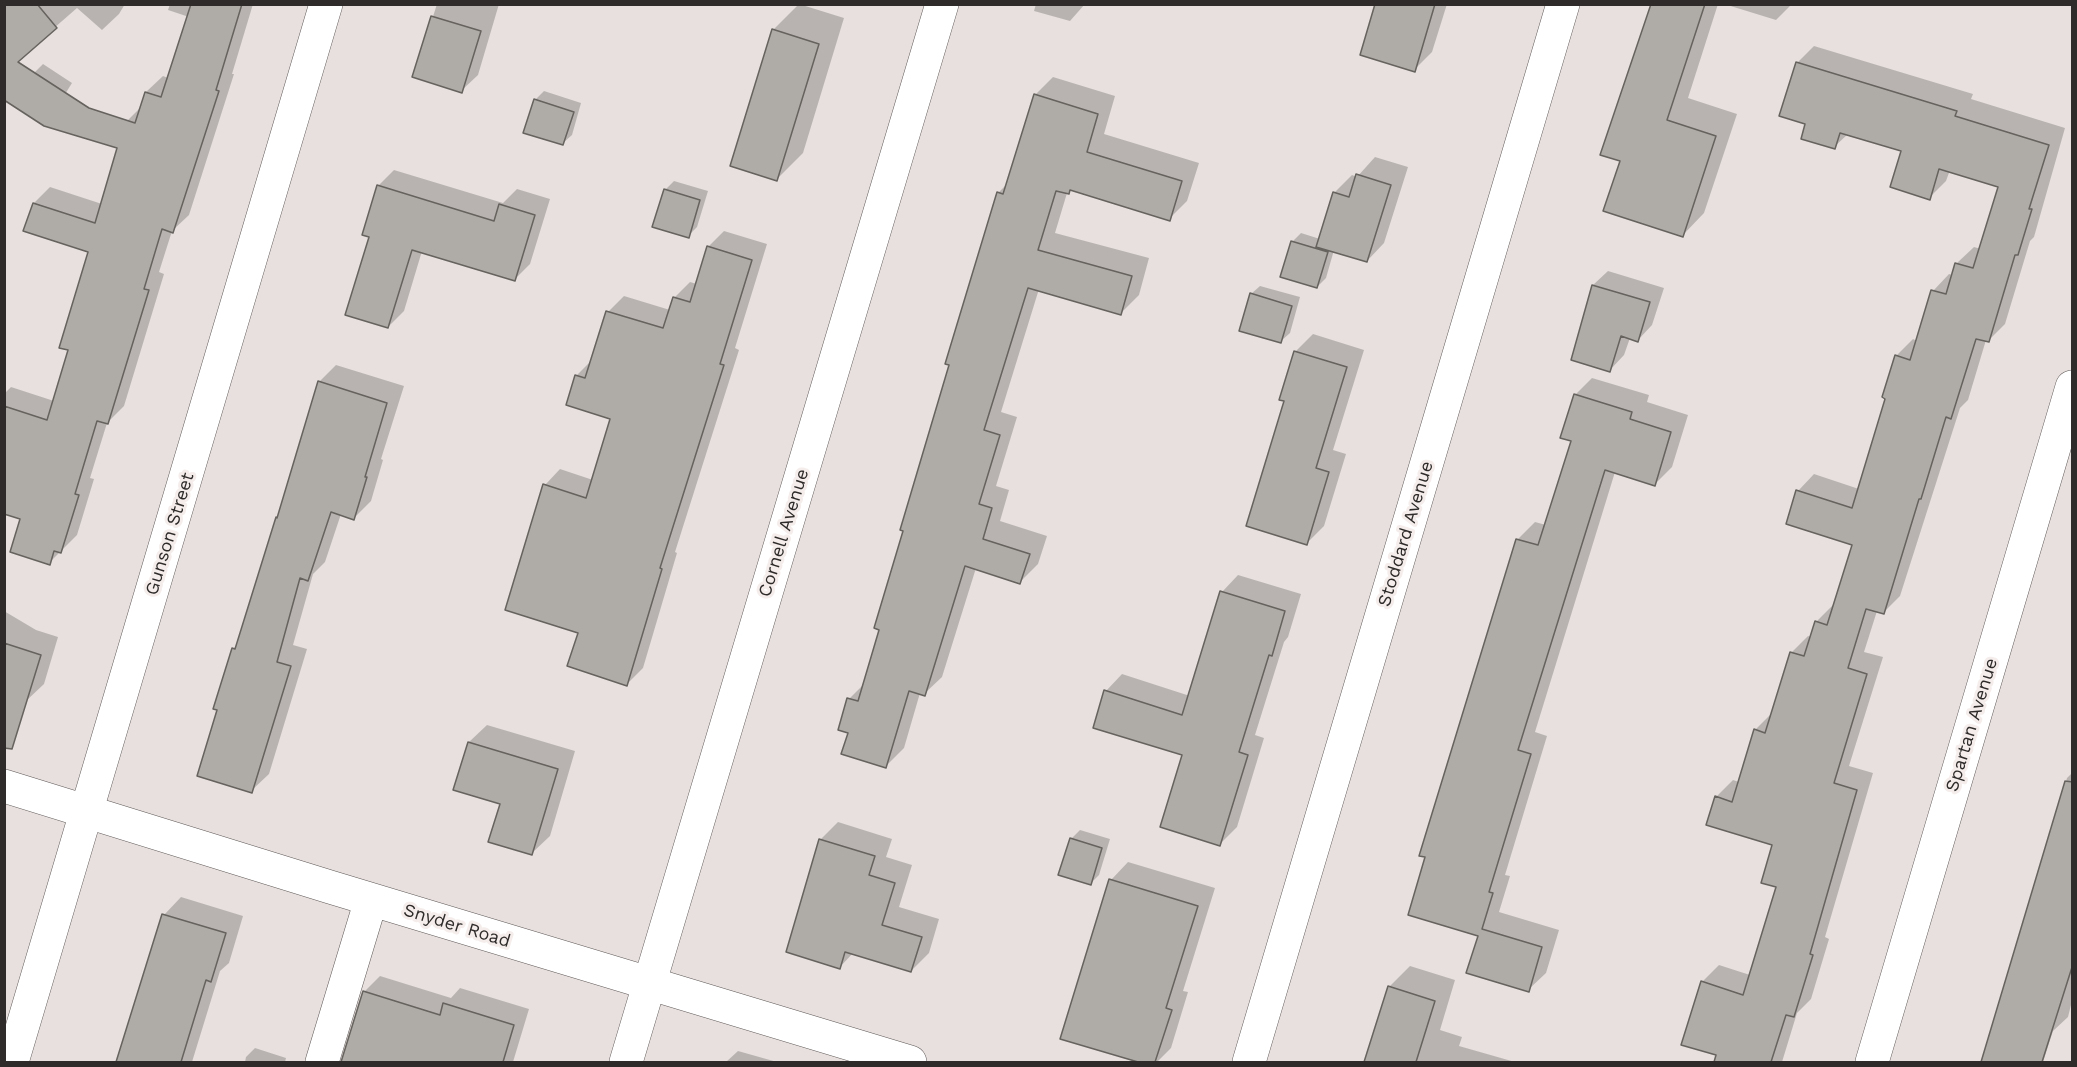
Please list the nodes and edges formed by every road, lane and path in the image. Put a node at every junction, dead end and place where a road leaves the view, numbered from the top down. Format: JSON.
{"nodes":[{"id":1,"x":326,"y":4,"type":"edge"},
{"id":2,"x":942,"y":4,"type":"edge"},
{"id":3,"x":1563,"y":4,"type":"edge"},
{"id":4,"x":2073,"y":387,"type":"edge"},
{"id":5,"x":4,"y":786,"type":"edge"},
{"id":6,"x":88,"y":810,"type":"junction"},
{"id":7,"x":371,"y":900,"type":"junction"},
{"id":8,"x":650,"y":984,"type":"junction"},
{"id":9,"x":12,"y":1062,"type":"edge"},
{"id":10,"x":322,"y":1062,"type":"edge"},
{"id":11,"x":626,"y":1062,"type":"edge"},
{"id":12,"x":910,"y":1062,"type":"edge"},
{"id":13,"x":1249,"y":1062,"type":"edge"},
{"id":14,"x":1872,"y":1062,"type":"edge"}],
"edges":[{"from":1,"to":6,"type":"street","name":"Gunson Street"},
{"from":2,"to":8,"type":"street","name":"Cornell Avenue"},
{"from":3,"to":13,"type":"street","name":"Stoddard Avenue"},
{"from":4,"to":14,"type":"street","name":"Spartan Avenue"},
{"from":5,"to":6,"type":"street","name":"Snyder Road"},
{"from":6,"to":7,"type":"street","name":"Snyder Road"},
{"from":6,"to":9,"type":"street","name":"Gunson Street"},
{"from":7,"to":8,"type":"street","name":"Snyder Road"},
{"from":7,"to":10,"type":"street"},
{"from":8,"to":11,"type":"street","name":"Cornell Avenue"},
{"from":8,"to":12,"type":"street","name":"Snyder Road"}]}
